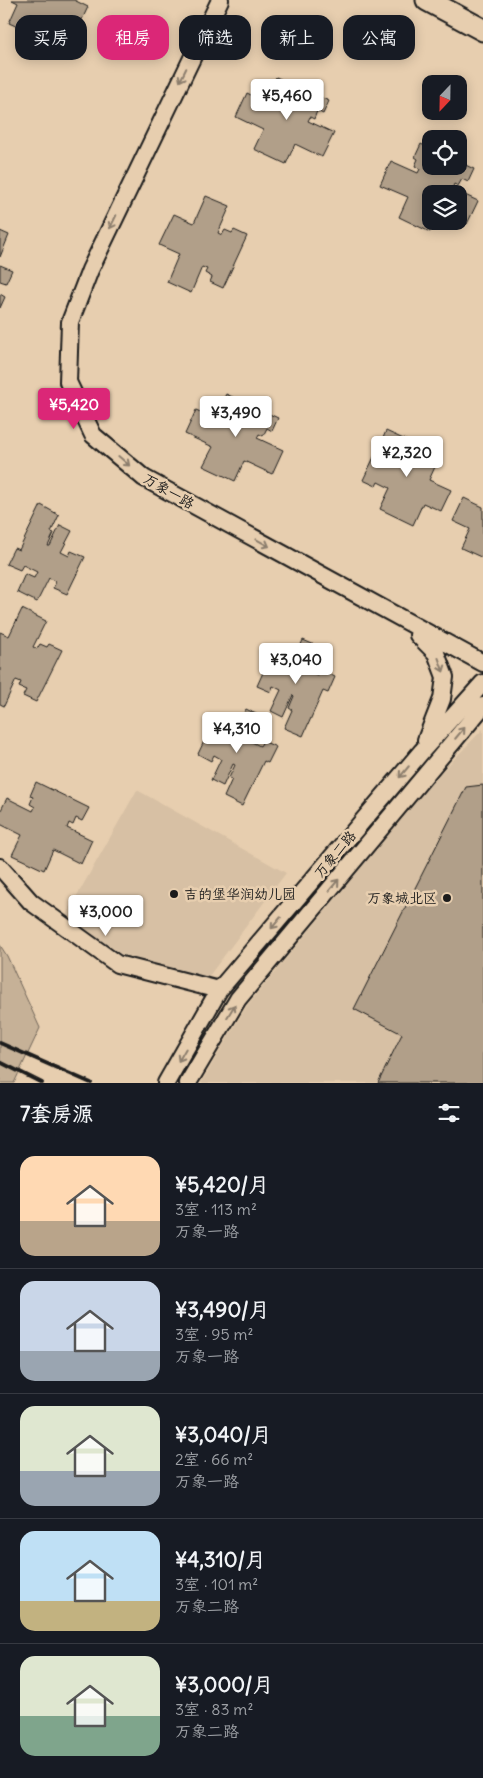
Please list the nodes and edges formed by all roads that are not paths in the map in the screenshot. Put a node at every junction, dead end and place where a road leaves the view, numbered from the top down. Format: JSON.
{"nodes":[{"id":1,"x":220,"y":0,"type":"edge"},
{"id":2,"x":426,"y":0,"type":"edge"},
{"id":3,"x":483,"y":30,"type":"edge"},
{"id":4,"x":398,"y":617,"type":"junction"},
{"id":5,"x":483,"y":664,"type":"edge"},
{"id":6,"x":483,"y":683,"type":"edge"},
{"id":7,"x":483,"y":706,"type":"edge"},
{"id":8,"x":422,"y":750,"type":"junction"},
{"id":9,"x":0,"y":867,"type":"edge"},
{"id":10,"x":219,"y":990,"type":"junction"},
{"id":11,"x":166,"y":1083,"type":"edge"},
{"id":12,"x":188,"y":1083,"type":"edge"}],
"edges":[{"from":1,"to":4,"type":"street","name":"万象一路","one_way":true},
{"from":2,"to":3,"type":"main road"},
{"from":4,"to":5,"type":"street","name":"万象一路"},
{"from":4,"to":8,"type":"street","one_way":true},
{"from":6,"to":8,"type":"street","name":"万象二路"},
{"from":12,"to":7,"type":"street","name":"万象二路","one_way":true},
{"from":8,"to":10,"type":"street","name":"万象二路","one_way":true},
{"from":9,"to":10,"type":"street"},
{"from":10,"to":11,"type":"street","name":"万象二路","one_way":true}]}
